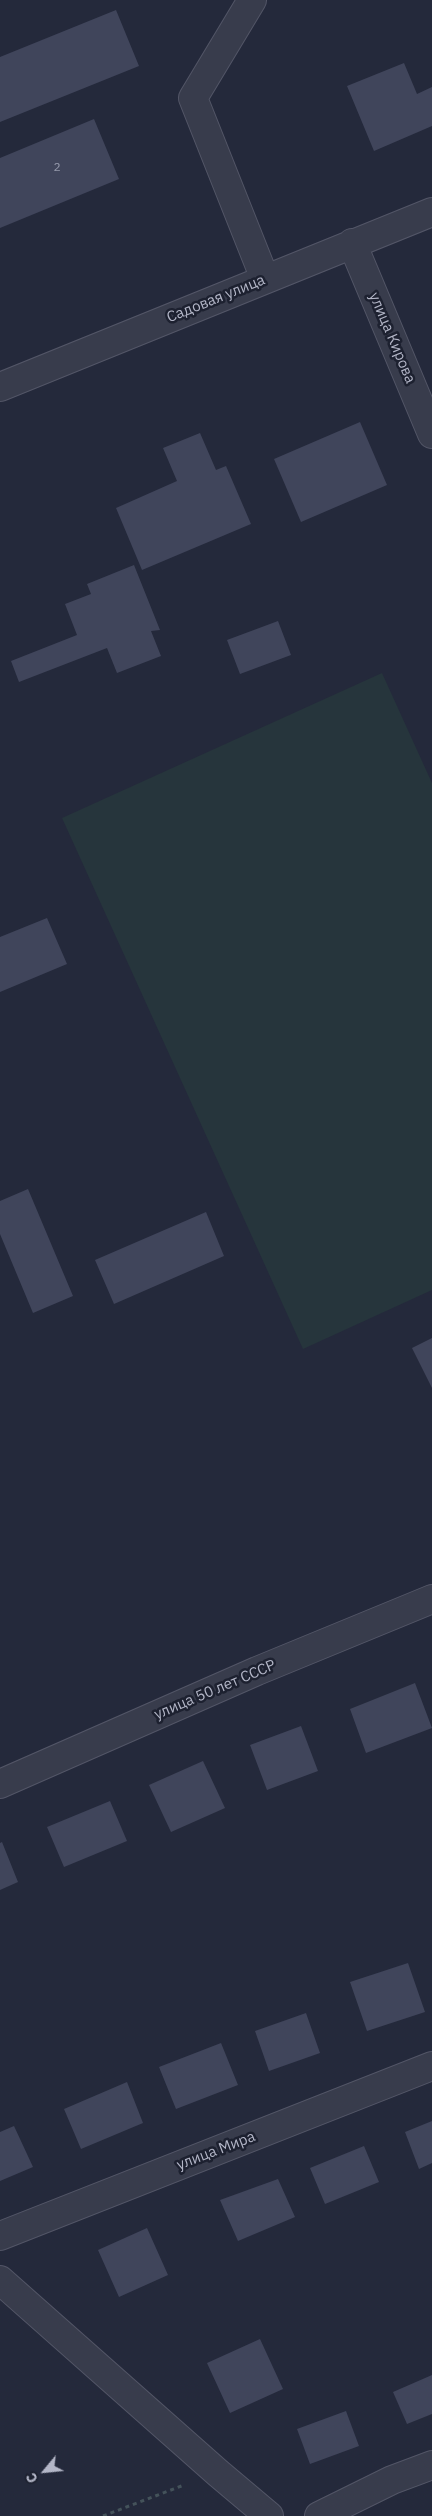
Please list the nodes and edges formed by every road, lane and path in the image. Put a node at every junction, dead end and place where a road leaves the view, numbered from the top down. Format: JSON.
{"nodes":[{"id":1,"x":252,"y":0,"type":"edge"},
{"id":2,"x":432,"y":212,"type":"edge"},
{"id":3,"x":352,"y":243,"type":"junction"},
{"id":4,"x":265,"y":279,"type":"junction"},
{"id":5,"x":0,"y":387,"type":"edge"},
{"id":6,"x":432,"y":434,"type":"edge"},
{"id":7,"x":432,"y":1599,"type":"edge"},
{"id":8,"x":0,"y":1784,"type":"edge"},
{"id":9,"x":432,"y":2066,"type":"edge"},
{"id":10,"x":0,"y":2236,"type":"edge"},
{"id":11,"x":0,"y":2280,"type":"edge"},
{"id":12,"x":432,"y":2465,"type":"edge"},
{"id":13,"x":218,"y":2473,"type":"junction"},
{"id":14,"x":103,"y":2516,"type":"edge"},
{"id":15,"x":270,"y":2516,"type":"edge"},
{"id":16,"x":319,"y":2516,"type":"edge"}],
"edges":[{"from":1,"to":4,"type":"street"},
{"from":2,"to":3,"type":"street","name":"Садовая улица"},
{"from":3,"to":4,"type":"street","name":"Садовая улица"},
{"from":3,"to":6,"type":"street","name":"улица Кирова"},
{"from":4,"to":5,"type":"street","name":"Садовая улица"},
{"from":7,"to":8,"type":"street","name":"улица 50 лет СССР"},
{"from":9,"to":10,"type":"street","name":"улица Мира"},
{"from":11,"to":13,"type":"street"},
{"from":12,"to":16,"type":"street"},
{"from":13,"to":14,"type":"path"},
{"from":13,"to":15,"type":"street"}]}
